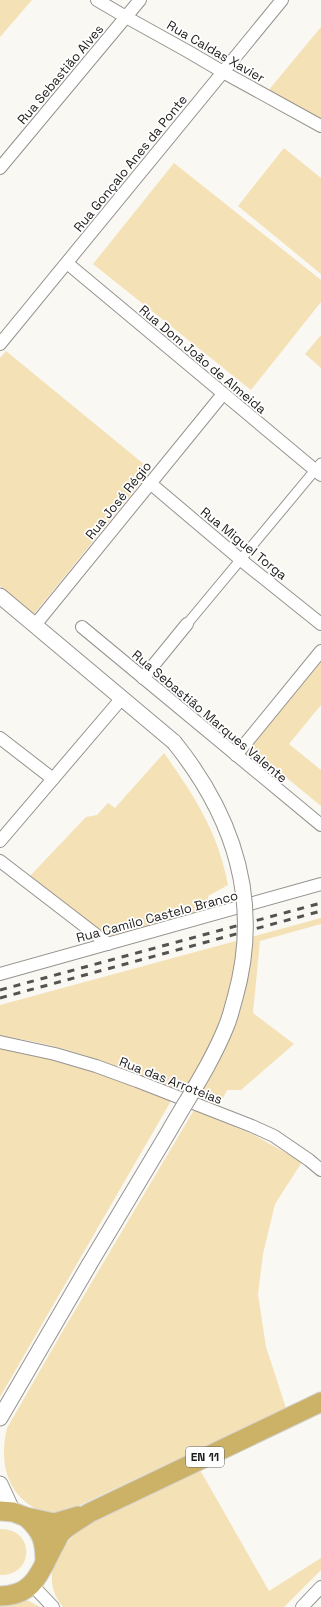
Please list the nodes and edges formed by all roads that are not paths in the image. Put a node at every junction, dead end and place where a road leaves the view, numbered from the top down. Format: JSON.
{"nodes":[{"id":1,"x":97,"y":0,"type":"edge"},
{"id":2,"x":140,"y":0,"type":"edge"},
{"id":3,"x":282,"y":0,"type":"edge"},
{"id":4,"x":126,"y":17,"type":"junction"},
{"id":5,"x":223,"y":72,"type":"junction"},
{"id":6,"x":321,"y":126,"type":"edge"},
{"id":7,"x":0,"y":168,"type":"edge"},
{"id":8,"x":67,"y":263,"type":"junction"},
{"id":9,"x":0,"y":344,"type":"edge"},
{"id":10,"x":223,"y":394,"type":"junction"},
{"id":11,"x":319,"y":470,"type":"edge"},
{"id":12,"x":150,"y":483,"type":"junction"},
{"id":13,"x":241,"y":560,"type":"junction"},
{"id":14,"x":0,"y":596,"type":"edge"},
{"id":15,"x":187,"y":624,"type":"joint"},
{"id":16,"x":321,"y":624,"type":"edge"},
{"id":17,"x":35,"y":625,"type":"junction"},
{"id":18,"x":82,"y":627,"type":"dead end"},
{"id":19,"x":321,"y":651,"type":"edge"},
{"id":20,"x":143,"y":678,"type":"junction"},
{"id":21,"x":122,"y":698,"type":"junction"},
{"id":22,"x":0,"y":738,"type":"edge"},
{"id":23,"x":236,"y":756,"type":"junction"},
{"id":24,"x":53,"y":779,"type":"junction"},
{"id":25,"x":321,"y":825,"type":"edge"},
{"id":26,"x":0,"y":841,"type":"edge"},
{"id":27,"x":0,"y":861,"type":"edge"},
{"id":28,"x":321,"y":884,"type":"edge"},
{"id":29,"x":108,"y":944,"type":"junction"},
{"id":30,"x":0,"y":974,"type":"edge"},
{"id":31,"x":0,"y":1042,"type":"edge"},
{"id":32,"x":321,"y":1170,"type":"edge"},
{"id":33,"x":321,"y":1402,"type":"edge"},
{"id":34,"x":0,"y":1418,"type":"edge"},
{"id":35,"x":0,"y":1484,"type":"edge"},
{"id":36,"x":13,"y":1513,"type":"edge"},
{"id":37,"x":89,"y":1514,"type":"junction"},
{"id":38,"x":45,"y":1563,"type":"junction"},
{"id":39,"x":32,"y":1585,"type":"junction"},
{"id":40,"x":321,"y":1588,"type":"edge"},
{"id":41,"x":0,"y":1596,"type":"edge"},
{"id":42,"x":53,"y":1607,"type":"edge"},
{"id":43,"x":302,"y":1607,"type":"edge"}],
"edges":[{"from":1,"to":4,"type":"street","name":"Rua Caldas Xavier"},
{"from":2,"to":4,"type":"street","name":"Rua Sebastião Alves"},
{"from":3,"to":5,"type":"street","name":"Rua Gonçalo Anes da Ponte"},
{"from":4,"to":5,"type":"street","name":"Rua Caldas Xavier"},
{"from":4,"to":7,"type":"street","name":"Rua Sebastião Alves"},
{"from":5,"to":6,"type":"street","name":"Rua Caldas Xavier"},
{"from":5,"to":8,"type":"street","name":"Rua Gonçalo Anes da Ponte"},
{"from":8,"to":9,"type":"street","name":"Rua Gonçalo Anes da Ponte"},
{"from":8,"to":10,"type":"street","name":"Rua Dom João de Almeida"},
{"from":10,"to":11,"type":"street","name":"Rua Dom João de Almeida"},
{"from":10,"to":12,"type":"street","name":"Rua José Régio"},
{"from":11,"to":13,"type":"street"},
{"from":12,"to":13,"type":"street","name":"Rua Miguel Torga"},
{"from":12,"to":17,"type":"street","name":"Rua José Régio"},
{"from":13,"to":15,"type":"street"},
{"from":13,"to":16,"type":"street","name":"Rua Miguel Torga"},
{"from":14,"to":17,"type":"street"},
{"from":15,"to":20,"type":"street"},
{"from":17,"to":21,"type":"street"},
{"from":18,"to":20,"type":"street","name":"Rua Sebastião Marques Valente"},
{"from":19,"to":23,"type":"street"},
{"from":20,"to":23,"type":"street","name":"Rua Sebastião Marques Valente"},
{"from":21,"to":24,"type":"street"},
{"from":21,"to":34,"type":"street","bridge":true},
{"from":22,"to":24,"type":"street"},
{"from":23,"to":25,"type":"street","name":"Rua Sebastião Marques Valente"},
{"from":24,"to":26,"type":"street"},
{"from":27,"to":29,"type":"street"},
{"from":28,"to":29,"type":"street","name":"Rua Camilo Castelo Branco"},
{"from":29,"to":30,"type":"street","name":"Rua Camilo Castelo Branco"},
{"from":31,"to":32,"type":"street","name":"Rua das Arroteias"},
{"from":33,"to":37,"type":"main road","number":"EN 11"},
{"from":35,"to":36,"type":"street"},
{"from":36,"to":37,"type":"main road","number":"EN 11"},
{"from":36,"to":38,"type":"main road"},
{"from":37,"to":38,"type":"main road","number":"EN 11"},
{"from":38,"to":39,"type":"main road"},
{"from":39,"to":41,"type":"main road"},
{"from":39,"to":42,"type":"street"},
{"from":40,"to":43,"type":"street"}]}
